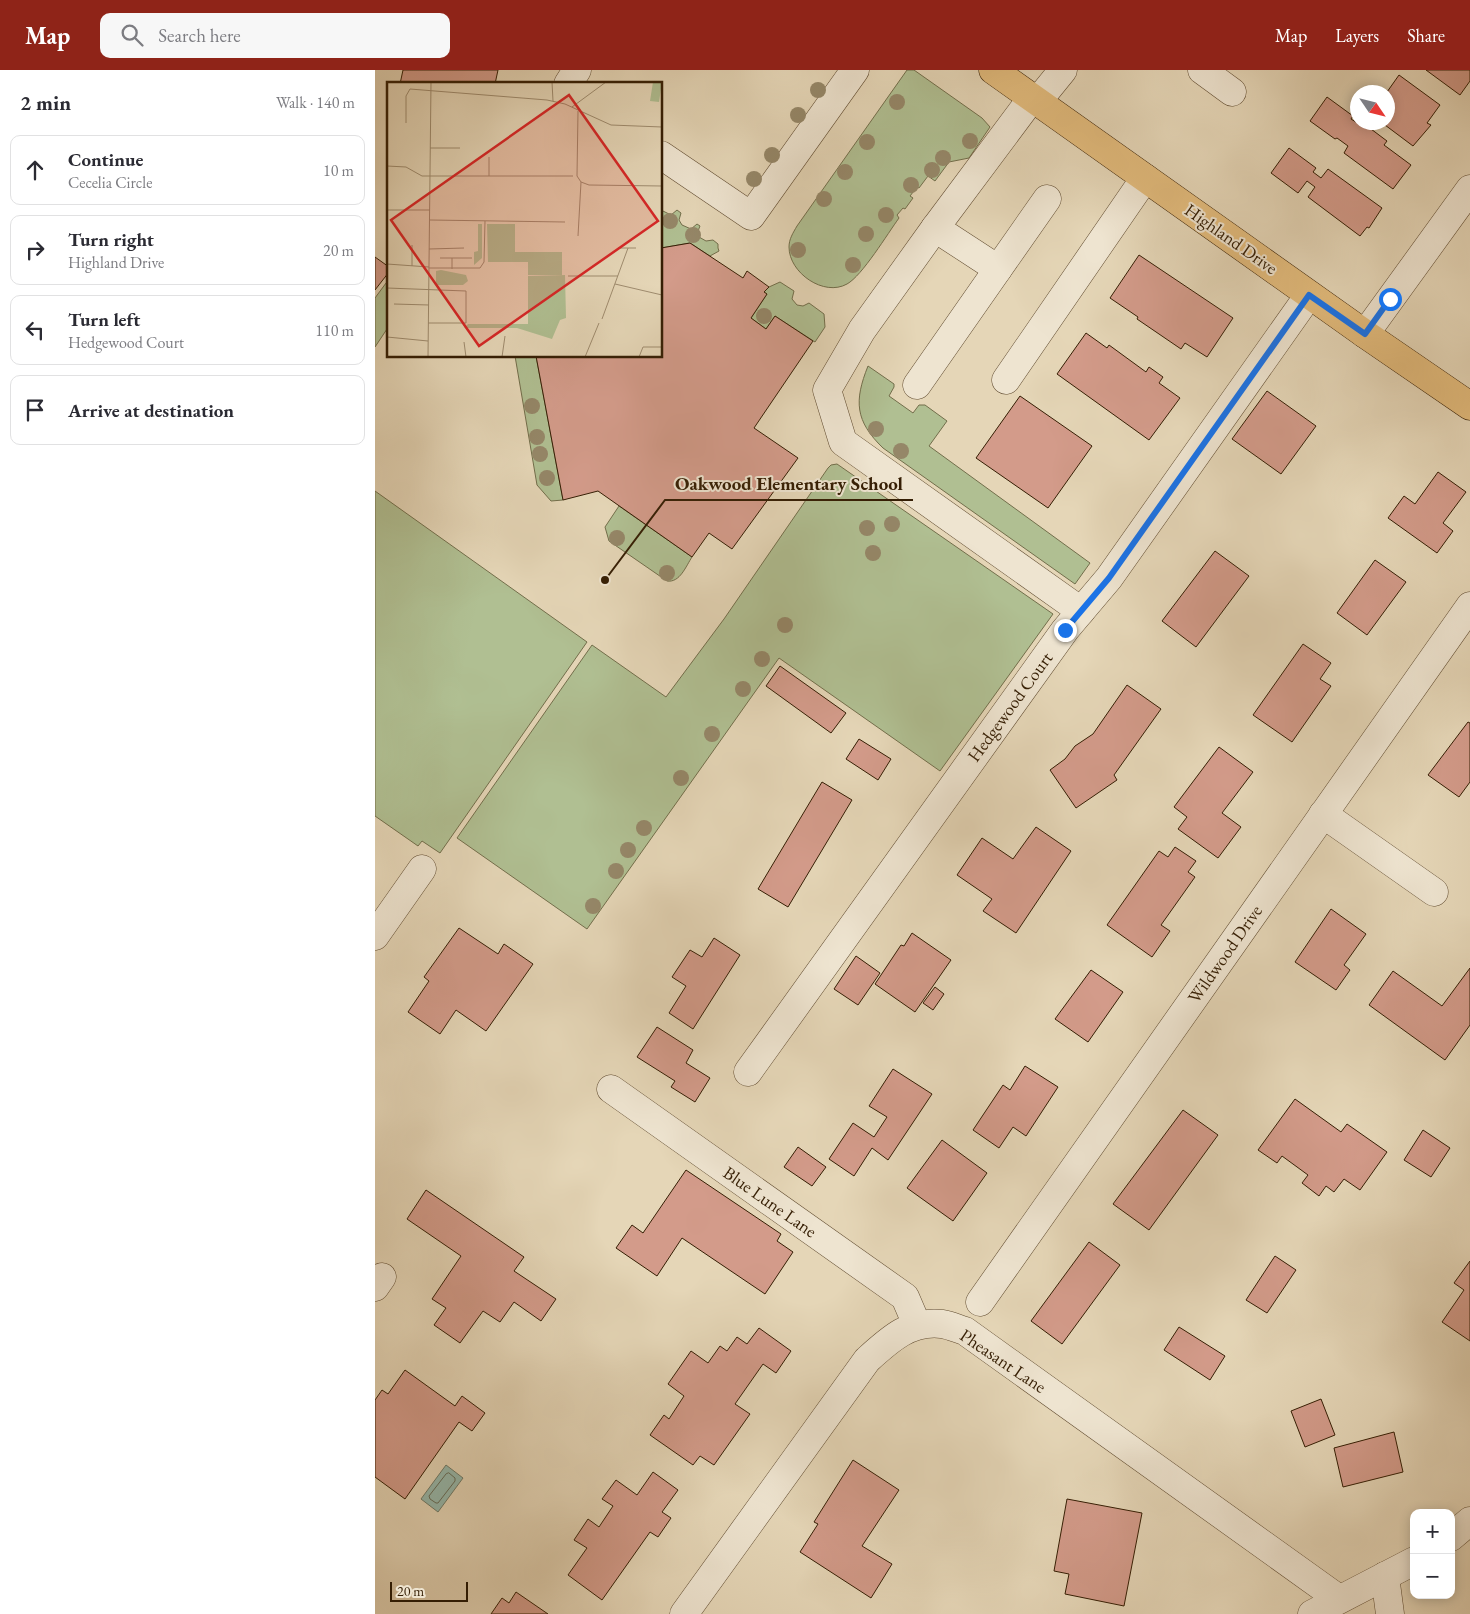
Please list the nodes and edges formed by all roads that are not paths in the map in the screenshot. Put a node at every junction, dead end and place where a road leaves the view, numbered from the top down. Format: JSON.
{"nodes":[{"id":1,"x":577,"y":70,"type":"edge"},
{"id":2,"x":855,"y":70,"type":"edge"},
{"id":3,"x":993,"y":70,"type":"edge"},
{"id":4,"x":1063,"y":70,"type":"edge"},
{"id":5,"x":1202,"y":70,"type":"edge"},
{"id":6,"x":569,"y":82,"type":"edge"},
{"id":7,"x":1232,"y":92,"type":"dead end"},
{"id":8,"x":1035,"y":100,"type":"junction"},
{"id":9,"x":663,"y":156,"type":"edge"},
{"id":10,"x":1145,"y":178,"type":"junction"},
{"id":11,"x":1470,"y":189,"type":"edge"},
{"id":12,"x":1047,"y":199,"type":"dead end"},
{"id":13,"x":935,"y":228,"type":"junction"},
{"id":14,"x":998,"y":269,"type":"junction"},
{"id":15,"x":1309,"y":295,"type":"junction"},
{"id":16,"x":1365,"y":334,"type":"junction"},
{"id":17,"x":1006,"y":380,"type":"dead end"},
{"id":18,"x":917,"y":385,"type":"dead end"},
{"id":19,"x":1470,"y":406,"type":"edge"},
{"id":20,"x":1470,"y":606,"type":"edge"},
{"id":21,"x":1081,"y":611,"type":"junction"},
{"id":22,"x":1323,"y":814,"type":"junction"},
{"id":23,"x":422,"y":870,"type":"dead end"},
{"id":24,"x":1434,"y":892,"type":"dead end"},
{"id":25,"x":375,"y":936,"type":"edge"},
{"id":26,"x":748,"y":1072,"type":"dead end"},
{"id":27,"x":611,"y":1090,"type":"dead end"},
{"id":28,"x":980,"y":1302,"type":"dead end"},
{"id":29,"x":917,"y":1325,"type":"junction"},
{"id":30,"x":1470,"y":1521,"type":"edge"},
{"id":31,"x":1455,"y":1534,"type":"edge"},
{"id":32,"x":1410,"y":1563,"type":"edge"},
{"id":33,"x":1385,"y":1576,"type":"junction"},
{"id":34,"x":1339,"y":1599,"type":"junction"},
{"id":35,"x":684,"y":1614,"type":"edge"},
{"id":36,"x":1312,"y":1614,"type":"edge"},
{"id":37,"x":1390,"y":1614,"type":"edge"}],
"edges":[{"from":1,"to":6,"type":"street"},
{"from":2,"to":9,"type":"street"},
{"from":3,"to":8,"type":"main road","name":"Highland Drive"},
{"from":4,"to":8,"type":"street"},
{"from":5,"to":7,"type":"street"},
{"from":8,"to":10,"type":"main road","name":"Highland Drive"},
{"from":8,"to":13,"type":"street"},
{"from":10,"to":15,"type":"main road","name":"Highland Drive"},
{"from":10,"to":17,"type":"street"},
{"from":11,"to":16,"type":"street"},
{"from":12,"to":14,"type":"street"},
{"from":13,"to":14,"type":"street"},
{"from":13,"to":21,"type":"street"},
{"from":14,"to":18,"type":"street"},
{"from":15,"to":16,"type":"main road","name":"Highland Drive"},
{"from":15,"to":21,"type":"street","name":"Hedgewood Court"},
{"from":16,"to":19,"type":"main road","name":"Highland Drive"},
{"from":20,"to":22,"type":"street","name":"Wildwood Drive"},
{"from":21,"to":26,"type":"street","name":"Hedgewood Court"},
{"from":22,"to":24,"type":"street"},
{"from":22,"to":28,"type":"street","name":"Wildwood Drive"},
{"from":23,"to":25,"type":"street"},
{"from":27,"to":29,"type":"street","name":"Blue Lune Lane"},
{"from":29,"to":34,"type":"street","name":"Pheasant Lane"},
{"from":29,"to":35,"type":"street","name":"Pheasant Lane"},
{"from":30,"to":31,"type":"street"},
{"from":32,"to":33,"type":"street"},
{"from":33,"to":34,"type":"street"},
{"from":33,"to":37,"type":"street"},
{"from":34,"to":36,"type":"street"}]}
